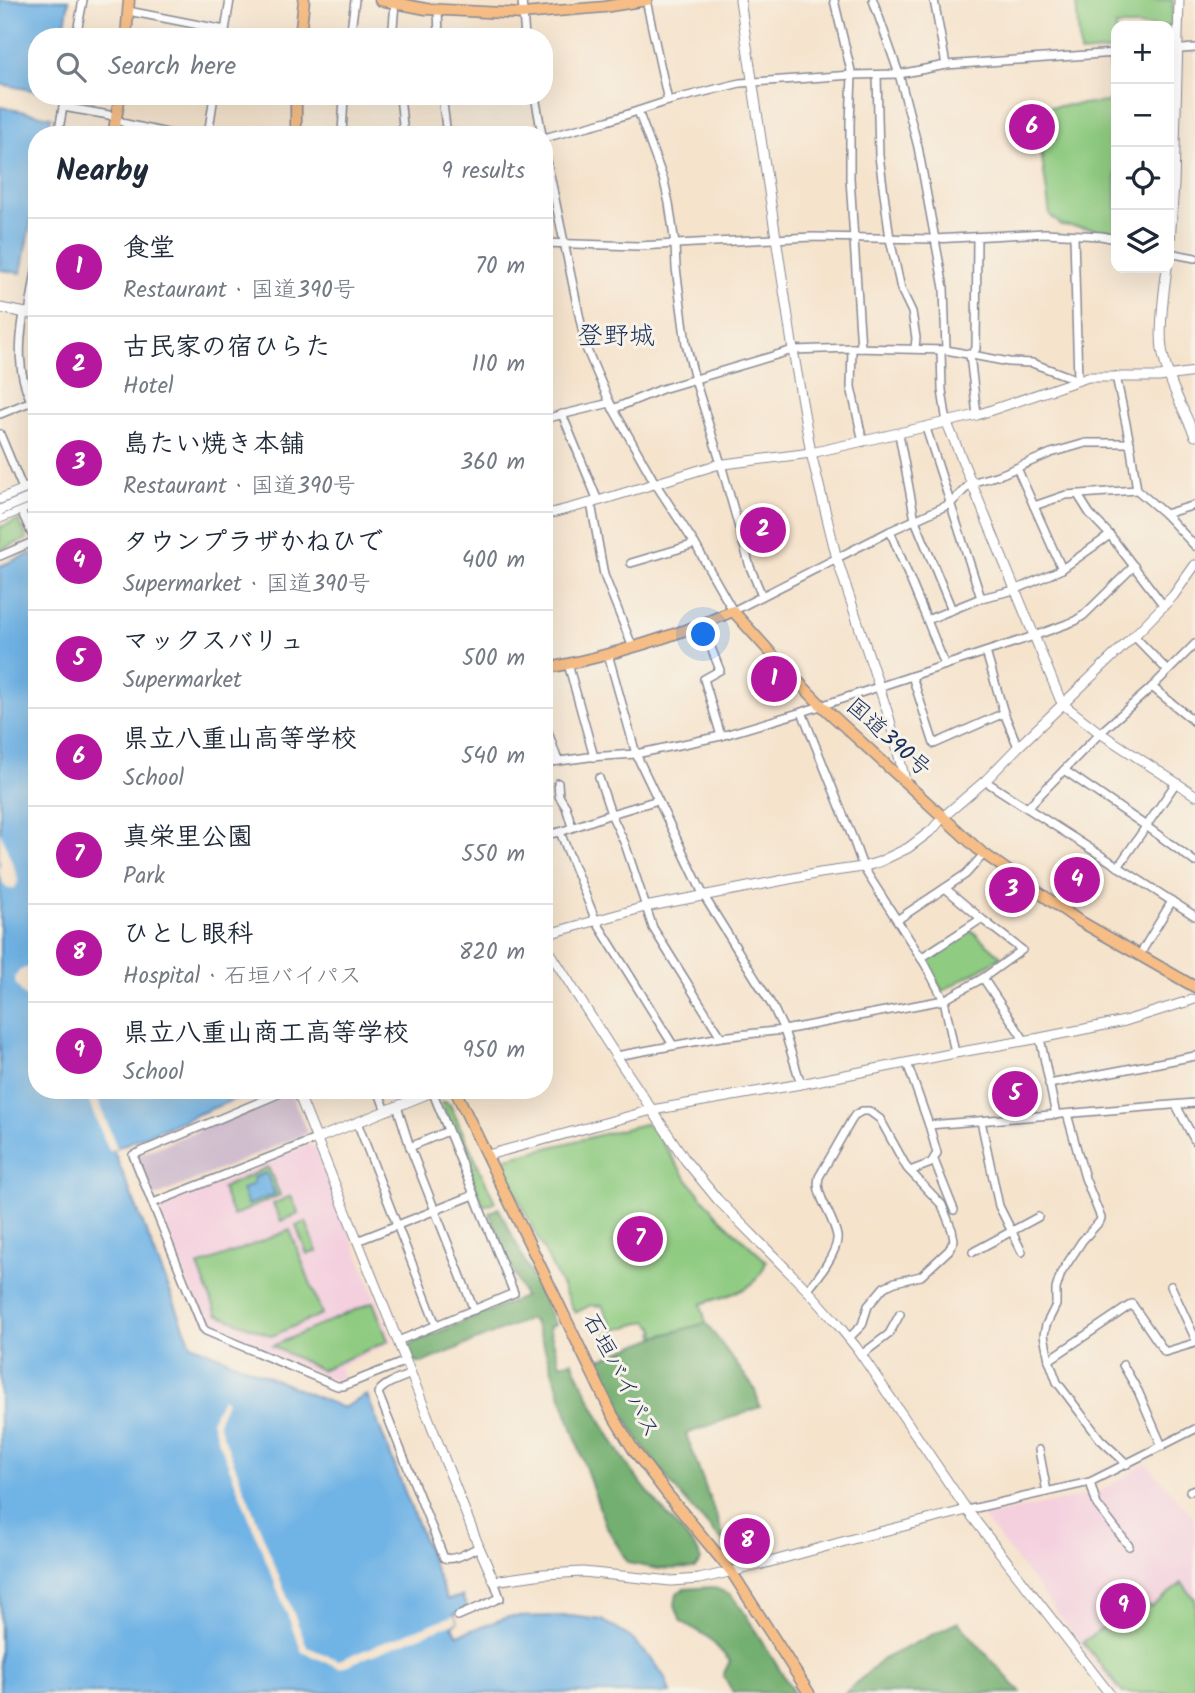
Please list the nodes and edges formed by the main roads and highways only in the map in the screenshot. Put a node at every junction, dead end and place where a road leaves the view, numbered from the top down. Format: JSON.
{"nodes":[{"id":1,"x":304,"y":0,"type":"edge"},
{"id":2,"x":380,"y":0,"type":"edge"},
{"id":3,"x":646,"y":0,"type":"edge"},
{"id":4,"x":412,"y":3,"type":"edge"},
{"id":5,"x":129,"y":6,"type":"edge"},
{"id":6,"x":127,"y":28,"type":"edge"},
{"id":7,"x":301,"y":28,"type":"edge"},
{"id":8,"x":118,"y":105,"type":"edge"},
{"id":9,"x":296,"y":105,"type":"edge"},
{"id":10,"x":115,"y":126,"type":"edge"},
{"id":11,"x":296,"y":126,"type":"edge"},
{"id":12,"x":553,"y":667,"type":"edge"},
{"id":13,"x":1195,"y":987,"type":"edge"},
{"id":14,"x":460,"y":1099,"type":"edge"},
{"id":15,"x":809,"y":1693,"type":"edge"}],
"edges":[{"from":1,"to":7,"type":"main road"},
{"from":2,"to":4,"type":"main road"},
{"from":3,"to":4,"type":"main road"},
{"from":5,"to":6,"type":"main road"},
{"from":8,"to":10,"type":"main road"},
{"from":9,"to":11,"type":"main road"},
{"from":12,"to":13,"type":"main road","name":"国道390号"},
{"from":14,"to":15,"type":"main road","name":"石垣バイパス"}]}
